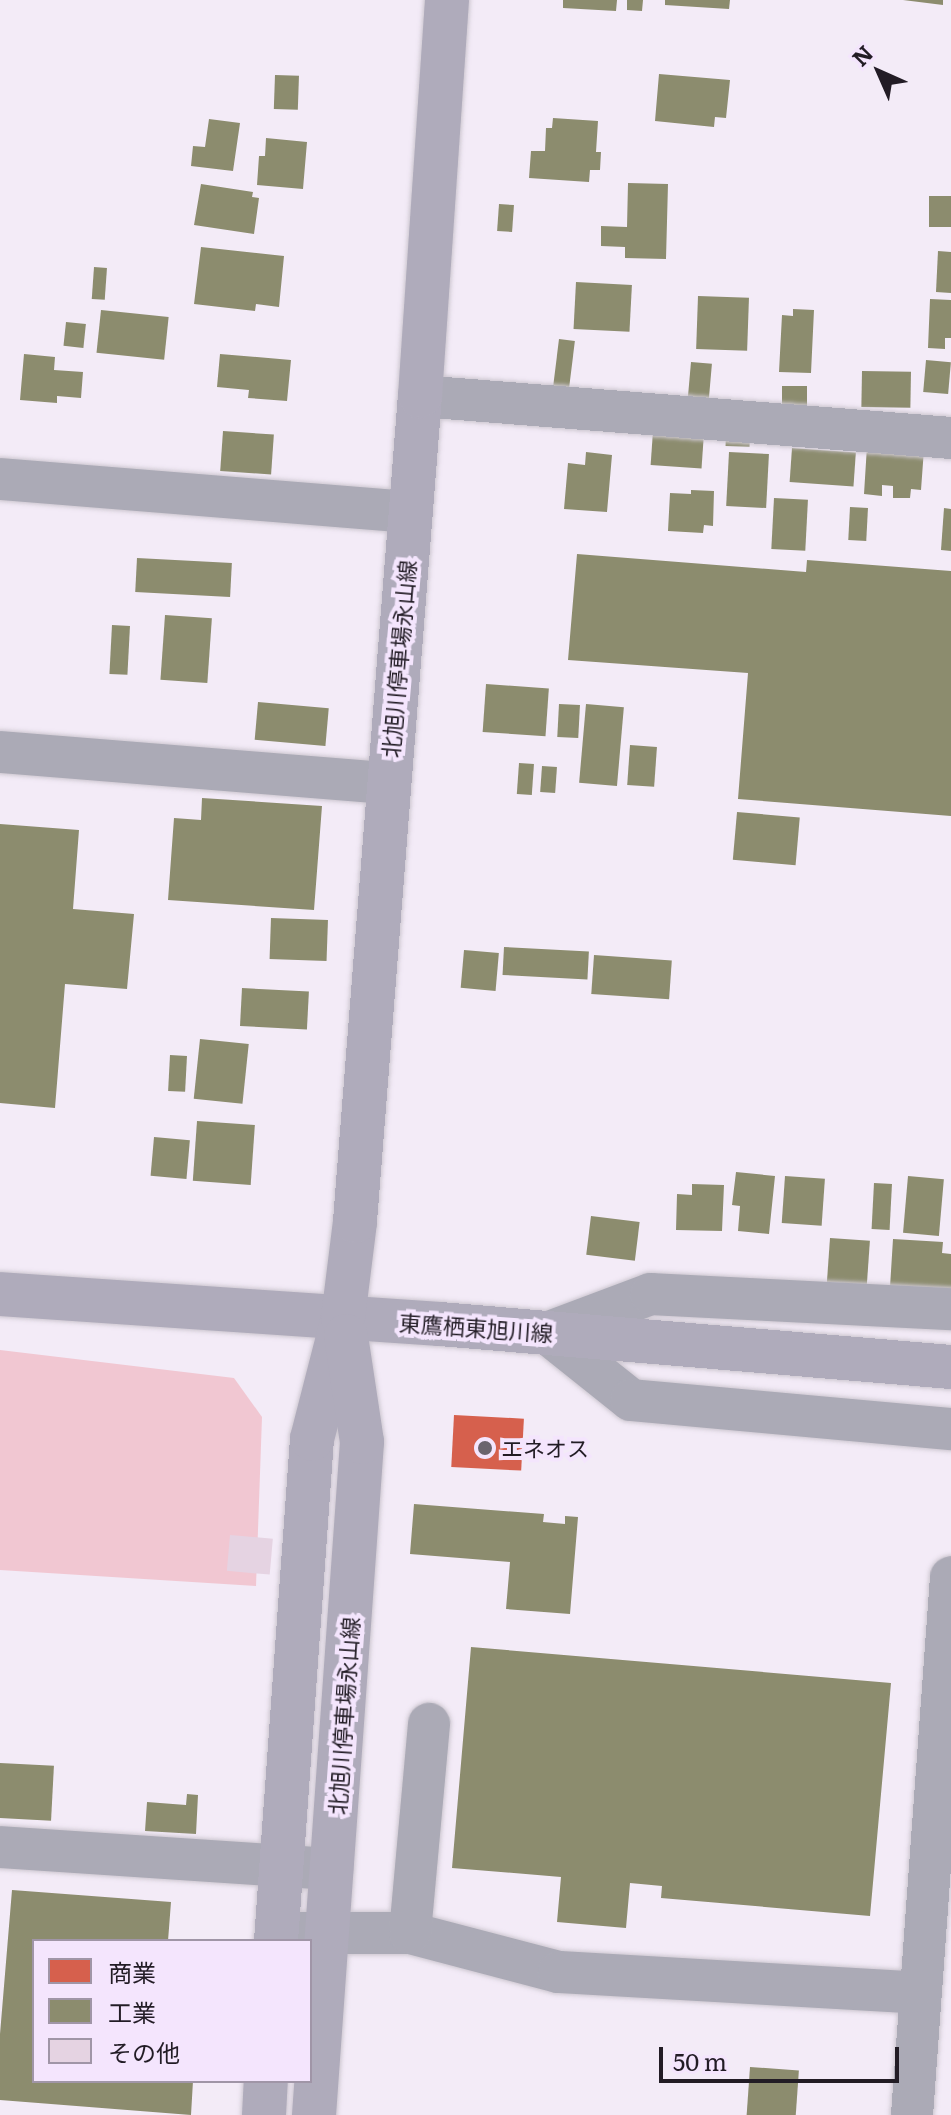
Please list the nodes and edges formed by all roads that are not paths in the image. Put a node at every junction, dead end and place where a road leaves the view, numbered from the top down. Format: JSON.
{"nodes":[{"id":1,"x":447,"y":0,"type":"edge"},
{"id":2,"x":420,"y":396,"type":"junction"},
{"id":3,"x":951,"y":438,"type":"edge"},
{"id":4,"x":0,"y":479,"type":"edge"},
{"id":5,"x":409,"y":512,"type":"junction"},
{"id":6,"x":0,"y":752,"type":"edge"},
{"id":7,"x":388,"y":783,"type":"junction"},
{"id":8,"x":0,"y":1294,"type":"edge"},
{"id":9,"x":951,"y":1309,"type":"edge"},
{"id":10,"x":343,"y":1318,"type":"junction"},
{"id":11,"x":547,"y":1333,"type":"junction"},
{"id":12,"x":951,"y":1367,"type":"edge"},
{"id":13,"x":951,"y":1429,"type":"edge"},
{"id":14,"x":951,"y":1577,"type":"edge"},
{"id":15,"x":429,"y":1724,"type":"dead end"},
{"id":16,"x":0,"y":1847,"type":"edge"},
{"id":17,"x":282,"y":1866,"type":"junction"},
{"id":18,"x":332,"y":1869,"type":"junction"},
{"id":19,"x":410,"y":1933,"type":"junction"},
{"id":20,"x":327,"y":1934,"type":"junction"},
{"id":21,"x":276,"y":1937,"type":"edge"},
{"id":22,"x":920,"y":1993,"type":"junction"},
{"id":23,"x":266,"y":2083,"type":"edge"},
{"id":24,"x":264,"y":2115,"type":"edge"},
{"id":25,"x":314,"y":2115,"type":"edge"},
{"id":26,"x":912,"y":2115,"type":"edge"}],
"edges":[{"from":1,"to":2,"type":"main road","name":"北旭川停車場永山線"},
{"from":2,"to":3,"type":"street"},
{"from":2,"to":5,"type":"main road","name":"北旭川停車場永山線"},
{"from":4,"to":5,"type":"street"},
{"from":5,"to":7,"type":"main road","name":"北旭川停車場永山線"},
{"from":6,"to":7,"type":"street"},
{"from":7,"to":10,"type":"main road","name":"北旭川停車場永山線"},
{"from":8,"to":10,"type":"main road","name":"東鷹栖東旭川線"},
{"from":9,"to":11,"type":"street"},
{"from":10,"to":11,"type":"main road","name":"東鷹栖東旭川線"},
{"from":10,"to":17,"type":"main road","name":"北旭川停車場永山線"},
{"from":10,"to":18,"type":"main road","name":"北旭川停車場永山線"},
{"from":11,"to":12,"type":"main road","name":"東鷹栖東旭川線"},
{"from":11,"to":13,"type":"street"},
{"from":14,"to":22,"type":"street"},
{"from":15,"to":19,"type":"street"},
{"from":16,"to":17,"type":"street"},
{"from":17,"to":18,"type":"street"},
{"from":17,"to":21,"type":"main road","name":"北旭川停車場永山線"},
{"from":18,"to":20,"type":"main road","name":"北旭川停車場永山線"},
{"from":19,"to":20,"type":"street"},
{"from":19,"to":22,"type":"street"},
{"from":20,"to":21,"type":"street"},
{"from":20,"to":25,"type":"main road","name":"北旭川停車場永山線"},
{"from":22,"to":26,"type":"street"},
{"from":23,"to":24,"type":"main road"}]}
